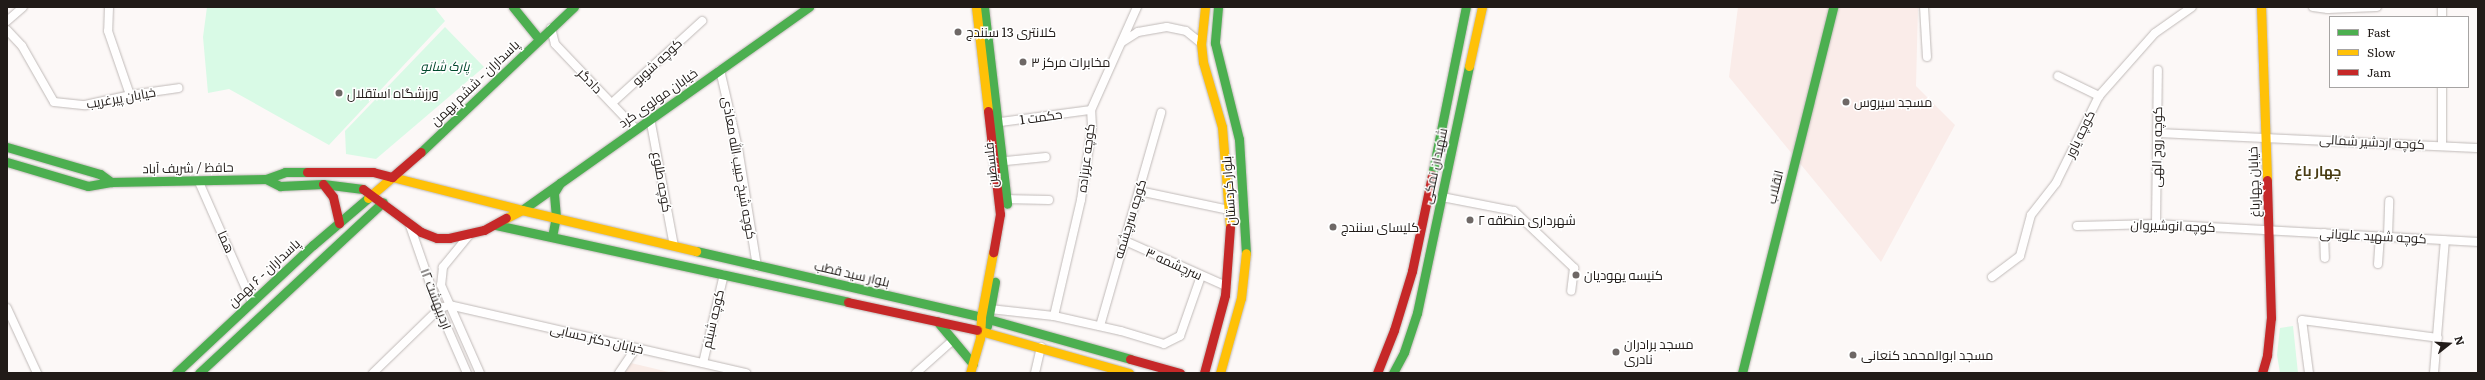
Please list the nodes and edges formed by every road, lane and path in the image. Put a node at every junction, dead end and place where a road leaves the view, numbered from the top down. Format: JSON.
{"nodes":[{"id":1,"x":23,"y":7,"type":"edge"},
{"id":2,"x":109,"y":7,"type":"edge"},
{"id":3,"x":513,"y":7,"type":"edge"},
{"id":4,"x":574,"y":7,"type":"edge"},
{"id":5,"x":809,"y":7,"type":"edge"},
{"id":6,"x":976,"y":7,"type":"edge"},
{"id":7,"x":984,"y":7,"type":"edge"},
{"id":8,"x":1137,"y":7,"type":"edge"},
{"id":9,"x":1205,"y":7,"type":"edge"},
{"id":10,"x":1218,"y":7,"type":"edge"},
{"id":11,"x":1466,"y":7,"type":"edge"},
{"id":12,"x":1482,"y":7,"type":"edge"},
{"id":13,"x":1825,"y":7,"type":"edge"},
{"id":14,"x":1833,"y":7,"type":"edge"},
{"id":15,"x":1924,"y":7,"type":"edge"},
{"id":16,"x":2192,"y":7,"type":"edge"},
{"id":17,"x":2262,"y":7,"type":"edge"},
{"id":18,"x":2313,"y":7,"type":"edge"},
{"id":19,"x":2377,"y":7,"type":"edge"},
{"id":20,"x":7,"y":21,"type":"edge"},
{"id":21,"x":702,"y":21,"type":"dead end"},
{"id":22,"x":551,"y":28,"type":"junction"},
{"id":23,"x":7,"y":30,"type":"edge"},
{"id":24,"x":539,"y":39,"type":"junction"},
{"id":25,"x":1122,"y":42,"type":"junction"},
{"id":26,"x":1200,"y":43,"type":"junction"},
{"id":27,"x":1926,"y":57,"type":"dead end"},
{"id":28,"x":720,"y":70,"type":"junction"},
{"id":29,"x":2158,"y":70,"type":"dead end"},
{"id":30,"x":2058,"y":76,"type":"dead end"},
{"id":31,"x":179,"y":88,"type":"dead end"},
{"id":32,"x":2442,"y":88,"type":"edge"},
{"id":33,"x":130,"y":95,"type":"junction"},
{"id":34,"x":2099,"y":96,"type":"junction"},
{"id":35,"x":612,"y":104,"type":"junction"},
{"id":36,"x":1091,"y":110,"type":"junction"},
{"id":37,"x":1160,"y":113,"type":"dead end"},
{"id":38,"x":650,"y":118,"type":"junction"},
{"id":39,"x":994,"y":123,"type":"junction"},
{"id":40,"x":636,"y":129,"type":"junction"},
{"id":41,"x":2157,"y":133,"type":"junction"},
{"id":42,"x":2265,"y":137,"type":"junction"},
{"id":43,"x":2442,"y":145,"type":"junction"},
{"id":44,"x":7,"y":147,"type":"edge"},
{"id":45,"x":2478,"y":148,"type":"edge"},
{"id":46,"x":1046,"y":157,"type":"dead end"},
{"id":47,"x":1000,"y":161,"type":"junction"},
{"id":48,"x":7,"y":162,"type":"edge"},
{"id":49,"x":392,"y":177,"type":"junction"},
{"id":50,"x":565,"y":178,"type":"junction"},
{"id":51,"x":266,"y":179,"type":"junction"},
{"id":52,"x":110,"y":182,"type":"junction"},
{"id":53,"x":199,"y":182,"type":"junction"},
{"id":54,"x":323,"y":184,"type":"junction"},
{"id":55,"x":1139,"y":191,"type":"junction"},
{"id":56,"x":372,"y":194,"type":"junction"},
{"id":57,"x":1427,"y":196,"type":"junction"},
{"id":58,"x":1442,"y":197,"type":"junction"},
{"id":59,"x":1004,"y":199,"type":"junction"},
{"id":60,"x":1049,"y":200,"type":"dead end"},
{"id":61,"x":2389,"y":201,"type":"dead end"},
{"id":62,"x":383,"y":202,"type":"junction"},
{"id":63,"x":522,"y":210,"type":"junction"},
{"id":64,"x":1229,"y":210,"type":"junction"},
{"id":65,"x":556,"y":217,"type":"junction"},
{"id":66,"x":339,"y":223,"type":"junction"},
{"id":67,"x":409,"y":223,"type":"junction"},
{"id":68,"x":2156,"y":224,"type":"junction"},
{"id":69,"x":496,"y":225,"type":"junction"},
{"id":70,"x":2077,"y":226,"type":"dead end"},
{"id":71,"x":2268,"y":230,"type":"junction"},
{"id":72,"x":2324,"y":233,"type":"junction"},
{"id":73,"x":470,"y":234,"type":"junction"},
{"id":74,"x":552,"y":236,"type":"junction"},
{"id":75,"x":2384,"y":236,"type":"junction"},
{"id":76,"x":1123,"y":240,"type":"junction"},
{"id":77,"x":2445,"y":240,"type":"junction"},
{"id":78,"x":2478,"y":242,"type":"edge"},
{"id":79,"x":674,"y":246,"type":"junction"},
{"id":80,"x":2325,"y":258,"type":"dead end"},
{"id":81,"x":2378,"y":264,"type":"dead end"},
{"id":82,"x":757,"y":266,"type":"junction"},
{"id":83,"x":724,"y":274,"type":"junction"},
{"id":84,"x":1201,"y":276,"type":"junction"},
{"id":85,"x":1992,"y":277,"type":"dead end"},
{"id":86,"x":1226,"y":286,"type":"junction"},
{"id":87,"x":1571,"y":291,"type":"dead end"},
{"id":88,"x":252,"y":302,"type":"junction"},
{"id":89,"x":449,"y":305,"type":"junction"},
{"id":90,"x":439,"y":309,"type":"junction"},
{"id":91,"x":990,"y":309,"type":"junction"},
{"id":92,"x":8,"y":311,"type":"edge"},
{"id":93,"x":1054,"y":316,"type":"junction"},
{"id":94,"x":985,"y":318,"type":"junction"},
{"id":95,"x":937,"y":321,"type":"junction"},
{"id":96,"x":1100,"y":326,"type":"junction"},
{"id":97,"x":982,"y":334,"type":"junction"},
{"id":98,"x":2438,"y":338,"type":"junction"},
{"id":99,"x":952,"y":341,"type":"junction"},
{"id":100,"x":1041,"y":347,"type":"junction"},
{"id":101,"x":636,"y":348,"type":"junction"},
{"id":102,"x":703,"y":363,"type":"junction"},
{"id":103,"x":971,"y":369,"type":"edge"},
{"id":104,"x":1177,"y":372,"type":"edge"},
{"id":105,"x":37,"y":373,"type":"edge"},
{"id":106,"x":176,"y":373,"type":"edge"},
{"id":107,"x":198,"y":373,"type":"edge"},
{"id":108,"x":373,"y":373,"type":"edge"},
{"id":109,"x":466,"y":373,"type":"edge"},
{"id":110,"x":480,"y":373,"type":"edge"},
{"id":111,"x":619,"y":373,"type":"edge"},
{"id":112,"x":746,"y":373,"type":"edge"},
{"id":113,"x":916,"y":373,"type":"edge"},
{"id":114,"x":1035,"y":373,"type":"edge"},
{"id":115,"x":1129,"y":373,"type":"edge"},
{"id":116,"x":1204,"y":373,"type":"edge"},
{"id":117,"x":1220,"y":373,"type":"edge"},
{"id":118,"x":1377,"y":373,"type":"edge"},
{"id":119,"x":1393,"y":373,"type":"edge"},
{"id":120,"x":1734,"y":373,"type":"edge"},
{"id":121,"x":1742,"y":373,"type":"edge"},
{"id":122,"x":2262,"y":373,"type":"edge"},
{"id":123,"x":2309,"y":373,"type":"edge"},
{"id":124,"x":2434,"y":373,"type":"edge"}],
"edges":[{"from":1,"to":20,"type":"street"},
{"from":2,"to":33,"type":"street"},
{"from":3,"to":24,"type":"main road"},
{"from":4,"to":22,"type":"main road","name":"پاسداران - ششم بهمن"},
{"from":5,"to":28,"type":"main road","name":"خیابان مولوی کرد"},
{"from":6,"to":39,"type":"main road","name":"فلسطین"},
{"from":7,"to":39,"type":"main road","name":"فلسطین"},
{"from":8,"to":25,"type":"street","name":"کوچه عربزاده"},
{"from":9,"to":26,"type":"main road","name":"بلوار کردستان"},
{"from":10,"to":117,"type":"main road","name":"بلوار کردستان"},
{"from":11,"to":57,"type":"main road","name":"شهیدان نمکی"},
{"from":12,"to":58,"type":"main road","name":"شهیدان نمکی"},
{"from":13,"to":120,"type":"main road","name":"انقلاب"},
{"from":14,"to":121,"type":"main road","name":"انقلاب"},
{"from":15,"to":27,"type":"street"},
{"from":16,"to":34,"type":"street","name":"کوچه یاور"},
{"from":17,"to":42,"type":"main road","name":"خیابان چهارباغ"},
{"from":18,"to":19,"type":"street"},
{"from":21,"to":35,"type":"street","name":"کوچه شوبو"},
{"from":22,"to":24,"type":"main road","name":"پاسداران - ششم بهمن"},
{"from":22,"to":35,"type":"street","name":"دادگر"},
{"from":23,"to":33,"type":"street","name":"خیابان پیرغریب"},
{"from":24,"to":49,"type":"main road","name":"پاسداران - ششم بهمن"},
{"from":25,"to":26,"type":"street"},
{"from":25,"to":36,"type":"street","name":"کوچه عربزاده"},
{"from":26,"to":64,"type":"main road","name":"بلوار کردستان"},
{"from":28,"to":38,"type":"main road","name":"خیابان مولوی کرد"},
{"from":28,"to":82,"type":"street","name":"کوچه شیخ حبیب الله معاذی"},
{"from":29,"to":41,"type":"street","name":"کوچه روح الهی"},
{"from":30,"to":34,"type":"street"},
{"from":31,"to":33,"type":"street","name":"خیابان پیرغریب"},
{"from":32,"to":43,"type":"street"},
{"from":34,"to":85,"type":"street","name":"کوچه یاور"},
{"from":35,"to":40,"type":"street","name":"دادگر"},
{"from":36,"to":39,"type":"street","name":"حکمت 1"},
{"from":36,"to":93,"type":"street","name":"کوچه عربزاده"},
{"from":37,"to":55,"type":"street","name":"کوچه سرچشمه"},
{"from":38,"to":40,"type":"main road","name":"خیابان مولوی کرد"},
{"from":38,"to":79,"type":"street","name":"کوچه طلوع"},
{"from":39,"to":47,"type":"main road","name":"فلسطین"},
{"from":40,"to":50,"type":"main road","name":"خیابان مولوی کرد"},
{"from":41,"to":42,"type":"street","name":"کوچه اردشیر شمالی"},
{"from":41,"to":68,"type":"street","name":"کوچه روح الهی"},
{"from":42,"to":43,"type":"street","name":"کوچه اردشیر شمالی"},
{"from":42,"to":71,"type":"main road","name":"خیابان چهارباغ"},
{"from":43,"to":45,"type":"street","name":"کوچه اردشیر شمالی"},
{"from":44,"to":52,"type":"main road"},
{"from":46,"to":47,"type":"street"},
{"from":47,"to":59,"type":"main road","name":"فلسطین"},
{"from":48,"to":52,"type":"main road","name":"حافظ / شریف آباد"},
{"from":49,"to":51,"type":"main road","name":"حافظ / شریف آباد"},
{"from":49,"to":56,"type":"main road","name":"پاسداران - ششم بهمن"},
{"from":49,"to":63,"type":"main road","name":"حافظ / شریف آباد"},
{"from":50,"to":63,"type":"main road","name":"خیابان مولوی کرد"},
{"from":50,"to":65,"type":"main road"},
{"from":51,"to":53,"type":"main road","name":"حافظ / شریف آباد"},
{"from":51,"to":54,"type":"main road","name":"حافظ / شریف آباد"},
{"from":52,"to":53,"type":"main road","name":"حافظ / شریف آباد"},
{"from":53,"to":88,"type":"street","name":"هما"},
{"from":54,"to":56,"type":"main road","name":"حافظ / شریف آباد"},
{"from":54,"to":66,"type":"main road"},
{"from":55,"to":64,"type":"street"},
{"from":55,"to":76,"type":"street","name":"کوچه سرچشمه"},
{"from":56,"to":62,"type":"main road","name":"حافظ / شریف آباد"},
{"from":56,"to":66,"type":"main road","name":"پاسداران - ۶ بهمن"},
{"from":57,"to":58,"type":"main road"},
{"from":57,"to":118,"type":"main road","name":"شهیدان نمکی"},
{"from":58,"to":87,"type":"street"},
{"from":58,"to":119,"type":"main road","name":"شهیدان نمکی"},
{"from":59,"to":60,"type":"street"},
{"from":59,"to":91,"type":"main road","name":"فلسطین"},
{"from":59,"to":94,"type":"main road","name":"فلسطین"},
{"from":61,"to":75,"type":"street"},
{"from":62,"to":67,"type":"main road","name":"حافظ / شریف آباد"},
{"from":62,"to":107,"type":"main road"},
{"from":63,"to":65,"type":"main road","name":"بلوار سید قطب"},
{"from":63,"to":69,"type":"main road","name":"خیابان مولوی کرد"},
{"from":64,"to":86,"type":"main road","name":"بلوار کردستان"},
{"from":65,"to":74,"type":"main road"},
{"from":65,"to":79,"type":"main road","name":"بلوار سید قطب"},
{"from":66,"to":88,"type":"main road","name":"پاسداران - ۶ بهمن"},
{"from":67,"to":73,"type":"main road","name":"حافظ / شریف آباد"},
{"from":67,"to":90,"type":"street","name":"۱۲ اردیبهشت"},
{"from":68,"to":70,"type":"street","name":"کوچه انوشیروان"},
{"from":68,"to":71,"type":"street","name":"کوچه انوشیروان"},
{"from":69,"to":73,"type":"main road","name":"خیابان مولوی کرد"},
{"from":69,"to":74,"type":"main road"},
{"from":71,"to":72,"type":"street","name":"کوچه شهید علویانی"},
{"from":71,"to":122,"type":"main road","name":"خیابان چهارباغ"},
{"from":72,"to":75,"type":"street","name":"کوچه شهید علویانی"},
{"from":72,"to":80,"type":"street"},
{"from":73,"to":89,"type":"street","name":"۱۲ اردیبهشت"},
{"from":74,"to":83,"type":"main road"},
{"from":75,"to":77,"type":"street","name":"کوچه شهید علویانی"},
{"from":75,"to":81,"type":"street"},
{"from":76,"to":84,"type":"street","name":"سرچشمه ۳"},
{"from":76,"to":96,"type":"street","name":"کوچه سرچشمه"},
{"from":77,"to":78,"type":"street","name":"کوچه شهید علویانی"},
{"from":77,"to":98,"type":"street"},
{"from":79,"to":82,"type":"main road","name":"بلوار سید قطب"},
{"from":82,"to":94,"type":"main road","name":"بلوار سید قطب"},
{"from":83,"to":95,"type":"main road"},
{"from":83,"to":102,"type":"street","name":"کوچه شبنم"},
{"from":84,"to":86,"type":"street","name":"سرچشمه ۳"},
{"from":84,"to":96,"type":"street"},
{"from":86,"to":116,"type":"main road","name":"بلوار کردستان"},
{"from":88,"to":106,"type":"main road","name":"پاسداران - ۶ بهمن"},
{"from":89,"to":90,"type":"street"},
{"from":89,"to":101,"type":"street","name":"خیابان دکتر حسابی"},
{"from":89,"to":110,"type":"street","name":"۱۲ اردیبهشت"},
{"from":90,"to":108,"type":"street"},
{"from":90,"to":109,"type":"street","name":"۱۲ اردیبهشت"},
{"from":91,"to":93,"type":"street"},
{"from":91,"to":94,"type":"main road","name":"فلسطین"},
{"from":92,"to":105,"type":"street"},
{"from":93,"to":96,"type":"street"},
{"from":94,"to":97,"type":"main road"},
{"from":94,"to":104,"type":"main road","name":"بلوار سید قطب"},
{"from":95,"to":97,"type":"main road"},
{"from":95,"to":99,"type":"main road"},
{"from":97,"to":100,"type":"main road"},
{"from":97,"to":103,"type":"main road"},
{"from":98,"to":123,"type":"street"},
{"from":98,"to":124,"type":"street"},
{"from":99,"to":103,"type":"main road"},
{"from":99,"to":113,"type":"street"},
{"from":100,"to":114,"type":"street"},
{"from":100,"to":115,"type":"main road"},
{"from":101,"to":102,"type":"street","name":"خیابان دکتر حسابی"},
{"from":101,"to":111,"type":"street"},
{"from":102,"to":112,"type":"street","name":"خیابان دکتر حسابی"}]}
